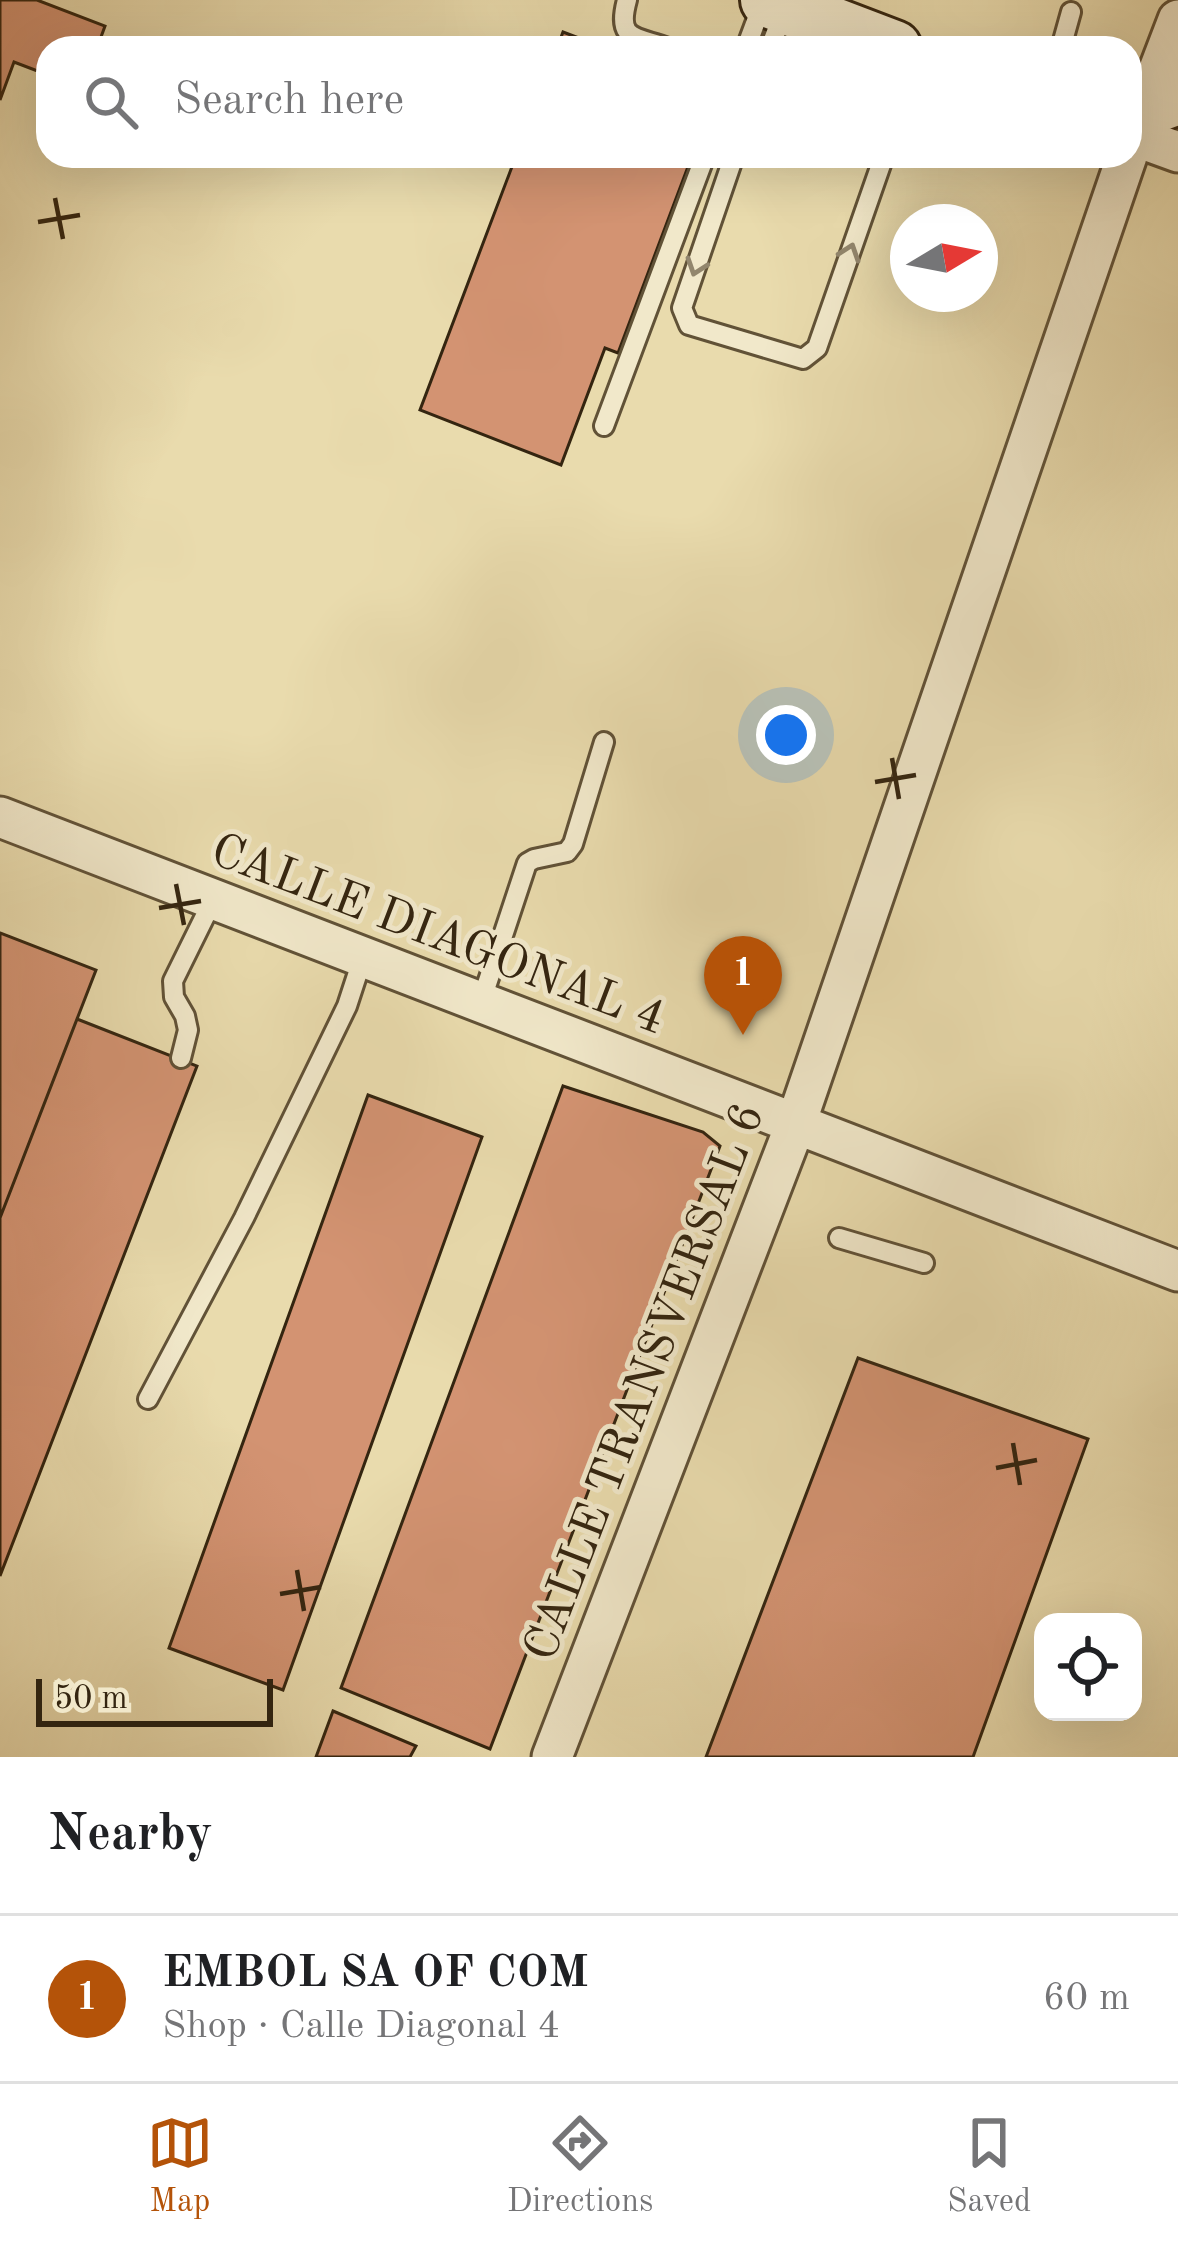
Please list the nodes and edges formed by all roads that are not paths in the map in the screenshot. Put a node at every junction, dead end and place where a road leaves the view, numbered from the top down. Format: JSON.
{"nodes":[{"id":1,"x":628,"y":0,"type":"edge"},
{"id":2,"x":1071,"y":11,"type":"dead end"},
{"id":3,"x":772,"y":14,"type":"edge"},
{"id":4,"x":1178,"y":20,"type":"edge"},
{"id":5,"x":637,"y":36,"type":"edge"},
{"id":6,"x":850,"y":36,"type":"edge"},
{"id":7,"x":1064,"y":36,"type":"edge"},
{"id":8,"x":1142,"y":120,"type":"edge"},
{"id":9,"x":1142,"y":127,"type":"edge"},
{"id":10,"x":1178,"y":152,"type":"edge"},
{"id":11,"x":701,"y":168,"type":"edge"},
{"id":12,"x":730,"y":168,"type":"edge"},
{"id":13,"x":880,"y":168,"type":"edge"},
{"id":14,"x":1126,"y":168,"type":"edge"},
{"id":15,"x":604,"y":426,"type":"dead end"},
{"id":16,"x":604,"y":742,"type":"dead end"},
{"id":17,"x":0,"y":817,"type":"edge"},
{"id":18,"x":213,"y":900,"type":"junction"},
{"id":19,"x":363,"y":957,"type":"junction"},
{"id":20,"x":482,"y":1002,"type":"junction"},
{"id":21,"x":181,"y":1058,"type":"dead end"},
{"id":22,"x":796,"y":1123,"type":"junction"},
{"id":23,"x":838,"y":1238,"type":"dead end"},
{"id":24,"x":924,"y":1263,"type":"dead end"},
{"id":25,"x":1178,"y":1271,"type":"edge"},
{"id":26,"x":148,"y":1399,"type":"dead end"},
{"id":27,"x":552,"y":1757,"type":"edge"}],
"edges":[{"from":1,"to":5,"type":"lane"},
{"from":2,"to":7,"type":"lane"},
{"from":3,"to":6,"type":"street"},
{"from":4,"to":8,"type":"street","name":"CALLE TRANSVERSAL 6"},
{"from":9,"to":10,"type":"street"},
{"from":11,"to":15,"type":"lane"},
{"from":12,"to":13,"type":"lane","one_way":true},
{"from":14,"to":22,"type":"street","name":"CALLE TRANSVERSAL 6"},
{"from":16,"to":20,"type":"lane"},
{"from":17,"to":18,"type":"street","name":"CALLE DIAGONAL 4"},
{"from":18,"to":19,"type":"street","name":"CALLE DIAGONAL 4"},
{"from":18,"to":21,"type":"lane"},
{"from":19,"to":20,"type":"street","name":"CALLE DIAGONAL 4"},
{"from":19,"to":26,"type":"lane"},
{"from":20,"to":22,"type":"street","name":"CALLE DIAGONAL 4"},
{"from":22,"to":25,"type":"street","name":"CALLE DIAGONAL 4"},
{"from":22,"to":27,"type":"street","name":"CALLE TRANSVERSAL 6"},
{"from":23,"to":24,"type":"lane"}]}
